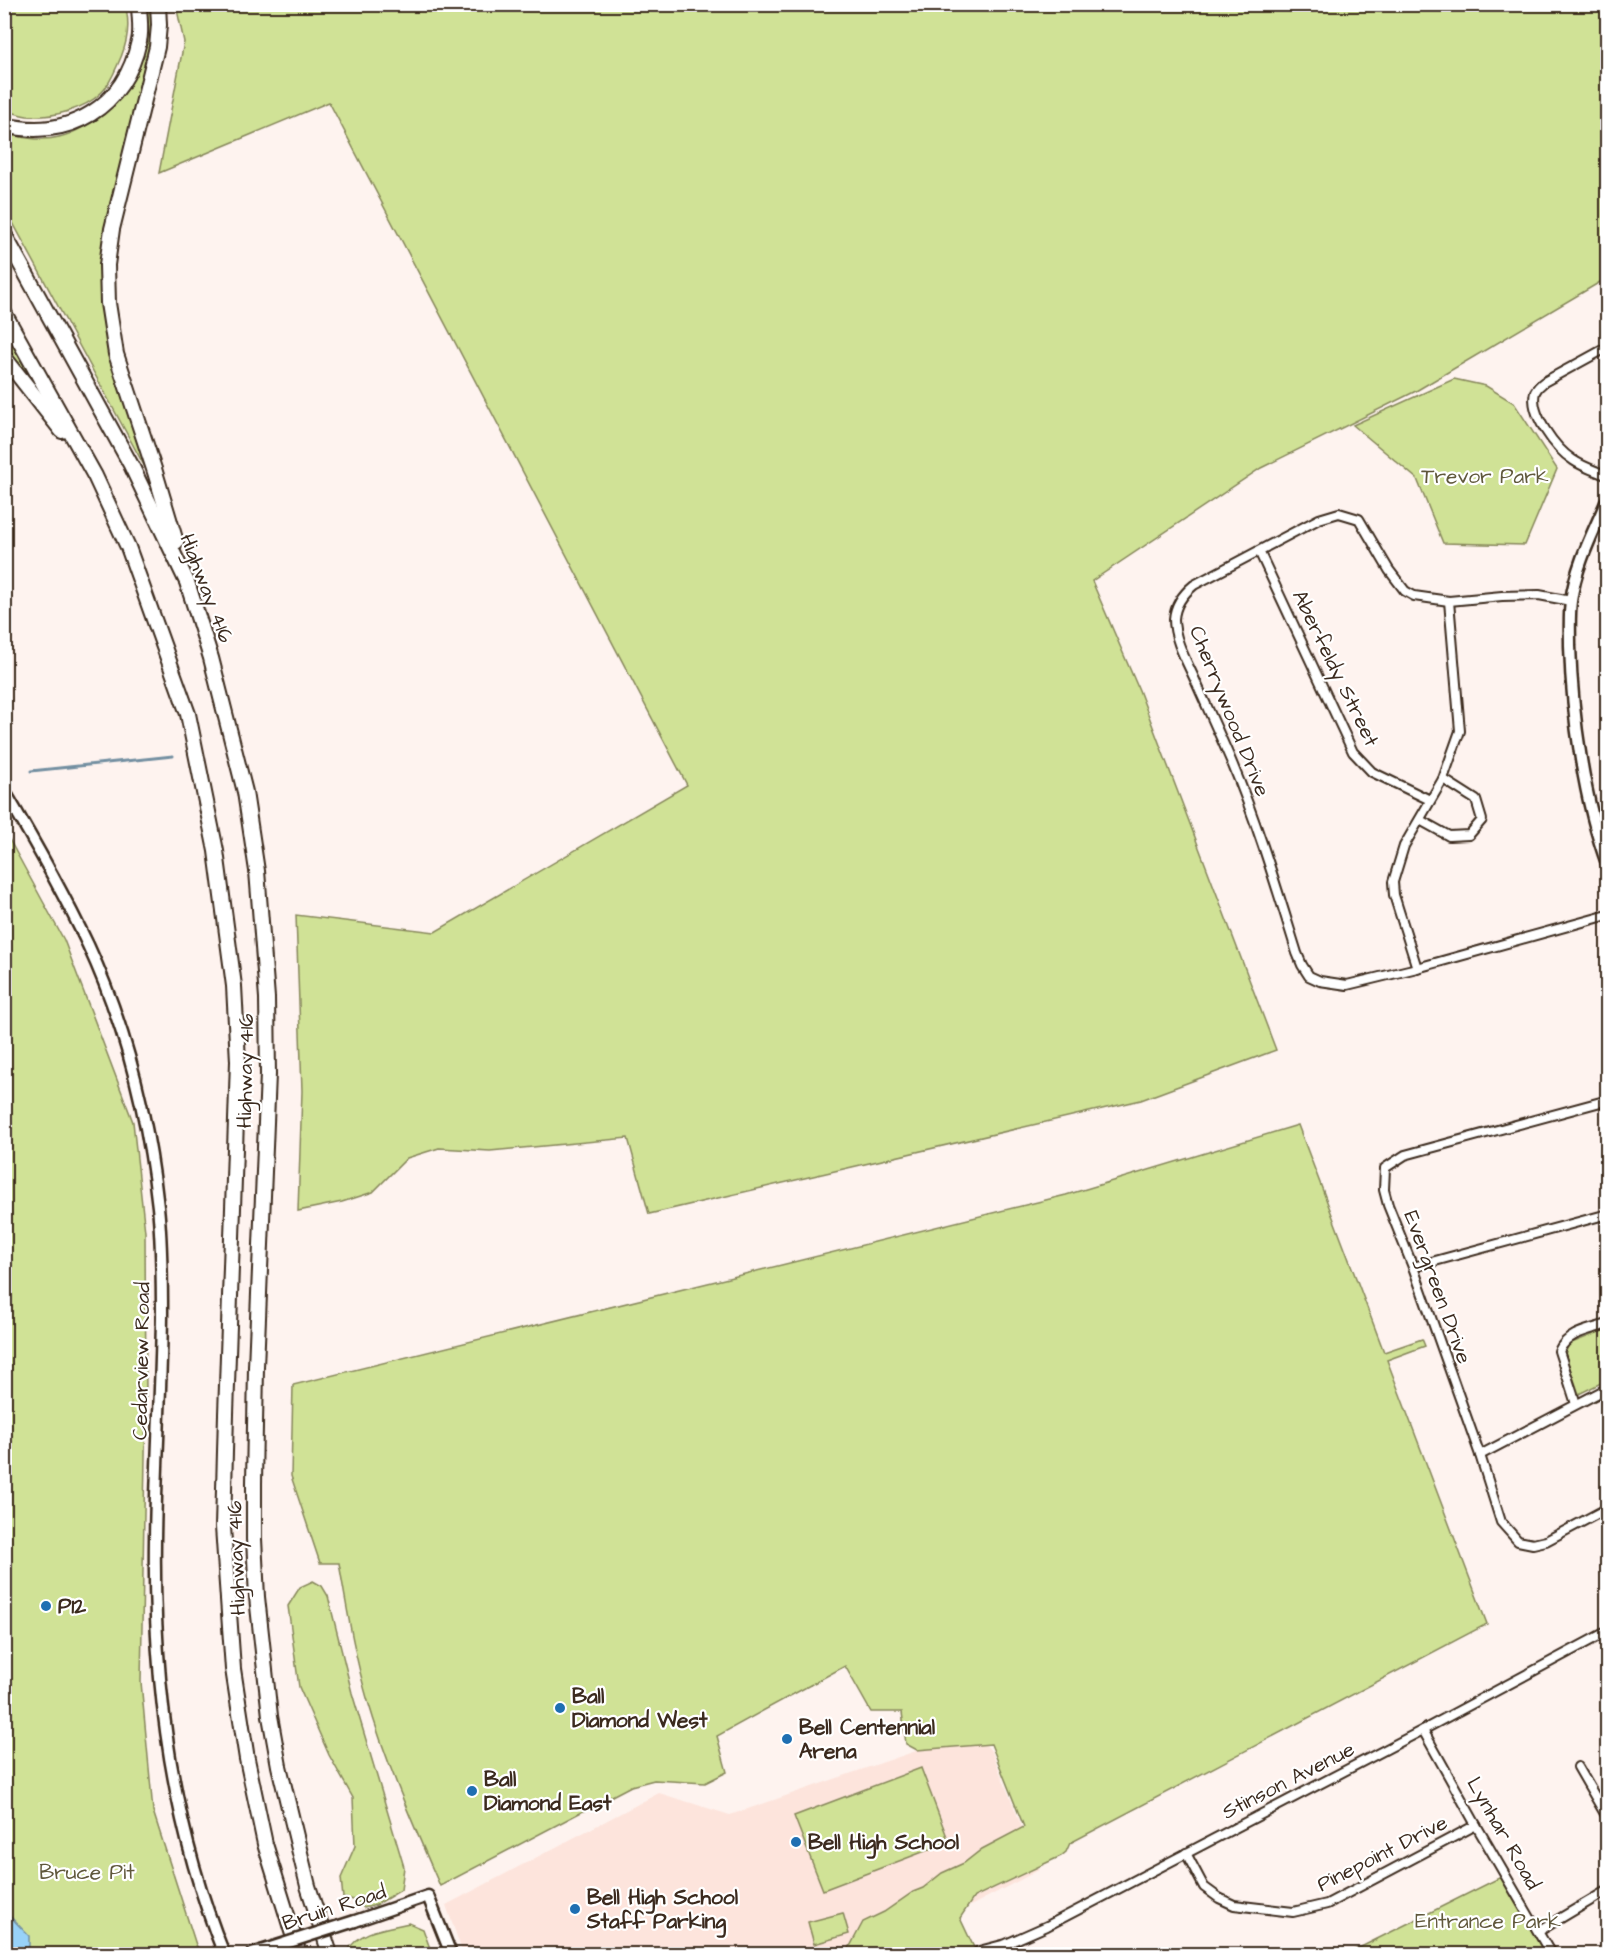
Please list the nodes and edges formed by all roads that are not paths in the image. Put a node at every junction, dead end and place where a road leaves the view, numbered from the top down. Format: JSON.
{"nodes":[{"id":1,"x":139,"y":4,"type":"edge"},
{"id":2,"x":158,"y":4,"type":"edge"},
{"id":3,"x":4,"y":125,"type":"edge"},
{"id":4,"x":4,"y":234,"type":"edge"},
{"id":5,"x":4,"y":314,"type":"edge"},
{"id":6,"x":1608,"y":347,"type":"edge"},
{"id":7,"x":4,"y":357,"type":"edge"},
{"id":8,"x":95,"y":476,"type":"junction"},
{"id":9,"x":1608,"y":476,"type":"edge"},
{"id":10,"x":1608,"y":498,"type":"edge"},
{"id":11,"x":1259,"y":551,"type":"junction"},
{"id":12,"x":187,"y":582,"type":"junction"},
{"id":13,"x":1449,"y":601,"type":"junction"},
{"id":14,"x":1571,"y":601,"type":"junction"},
{"id":15,"x":1443,"y":779,"type":"junction"},
{"id":16,"x":4,"y":790,"type":"edge"},
{"id":17,"x":1430,"y":800,"type":"junction"},
{"id":18,"x":1420,"y":820,"type":"junction"},
{"id":19,"x":1605,"y":851,"type":"edge"},
{"id":20,"x":1608,"y":866,"type":"edge"},
{"id":21,"x":1608,"y":915,"type":"edge"},
{"id":22,"x":1417,"y":968,"type":"junction"},
{"id":23,"x":1608,"y":1100,"type":"edge"},
{"id":24,"x":1608,"y":1215,"type":"edge"},
{"id":25,"x":1413,"y":1267,"type":"junction"},
{"id":26,"x":1608,"y":1324,"type":"edge"},
{"id":27,"x":1608,"y":1388,"type":"edge"},
{"id":28,"x":1576,"y":1404,"type":"junction"},
{"id":29,"x":1480,"y":1455,"type":"junction"},
{"id":30,"x":1608,"y":1508,"type":"edge"},
{"id":31,"x":1608,"y":1631,"type":"edge"},
{"id":32,"x":1424,"y":1730,"type":"junction"},
{"id":33,"x":1578,"y":1767,"type":"dead end"},
{"id":34,"x":1608,"y":1819,"type":"edge"},
{"id":35,"x":1476,"y":1825,"type":"junction"},
{"id":36,"x":1186,"y":1853,"type":"junction"},
{"id":37,"x":1608,"y":1890,"type":"edge"},
{"id":38,"x":1539,"y":1931,"type":"junction"},
{"id":39,"x":979,"y":1951,"type":"dead end"},
{"id":40,"x":256,"y":1953,"type":"edge"},
{"id":41,"x":224,"y":1954,"type":"edge"},
{"id":42,"x":299,"y":1954,"type":"edge"},
{"id":43,"x":330,"y":1954,"type":"edge"},
{"id":44,"x":451,"y":1954,"type":"edge"},
{"id":45,"x":1551,"y":1954,"type":"edge"}],
"edges":[{"from":1,"to":3,"type":"highway"},
{"from":2,"to":12,"type":"highway"},
{"from":4,"to":12,"type":"highway","name":"Highway 416"},
{"from":5,"to":8,"type":"highway","name":"Highway 416"},
{"from":6,"to":9,"type":"street"},
{"from":7,"to":8,"type":"highway"},
{"from":8,"to":42,"type":"highway","name":"Highway 416"},
{"from":10,"to":14,"type":"main road"},
{"from":11,"to":13,"type":"street","name":"Cherrywood Drive"},
{"from":11,"to":17,"type":"street","name":"Aberfeldy Street"},
{"from":11,"to":22,"type":"street","name":"Cherrywood Drive"},
{"from":12,"to":43,"type":"highway","name":"Highway 416"},
{"from":13,"to":14,"type":"street","name":"Cherrywood Drive"},
{"from":13,"to":15,"type":"street"},
{"from":14,"to":19,"type":"main road"},
{"from":15,"to":17,"type":"street"},
{"from":15,"to":18,"type":"street"},
{"from":16,"to":41,"type":"main road","name":"Cedarview Road"},
{"from":17,"to":18,"type":"street"},
{"from":18,"to":22,"type":"street"},
{"from":19,"to":20,"type":"main road"},
{"from":21,"to":22,"type":"street","name":"Cherrywood Drive"},
{"from":23,"to":25,"type":"street","name":"Evergreen Drive"},
{"from":24,"to":25,"type":"street"},
{"from":25,"to":29,"type":"street","name":"Evergreen Drive"},
{"from":26,"to":28,"type":"street"},
{"from":27,"to":28,"type":"street"},
{"from":28,"to":29,"type":"street"},
{"from":29,"to":30,"type":"street","name":"Evergreen Drive"},
{"from":31,"to":32,"type":"street","name":"Stinson Avenue"},
{"from":32,"to":35,"type":"street","name":"Lynhar Road"},
{"from":32,"to":36,"type":"street","name":"Stinson Avenue"},
{"from":33,"to":34,"type":"street"},
{"from":35,"to":36,"type":"street","name":"Pinepoint Drive"},
{"from":35,"to":38,"type":"street","name":"Lynhar Road"},
{"from":36,"to":39,"type":"street","name":"Stinson Avenue"},
{"from":37,"to":38,"type":"street"},
{"from":38,"to":45,"type":"street","name":"Lynhar Road"},
{"from":40,"to":44,"type":"main road","name":"Bruin Road","bridge":true}]}
